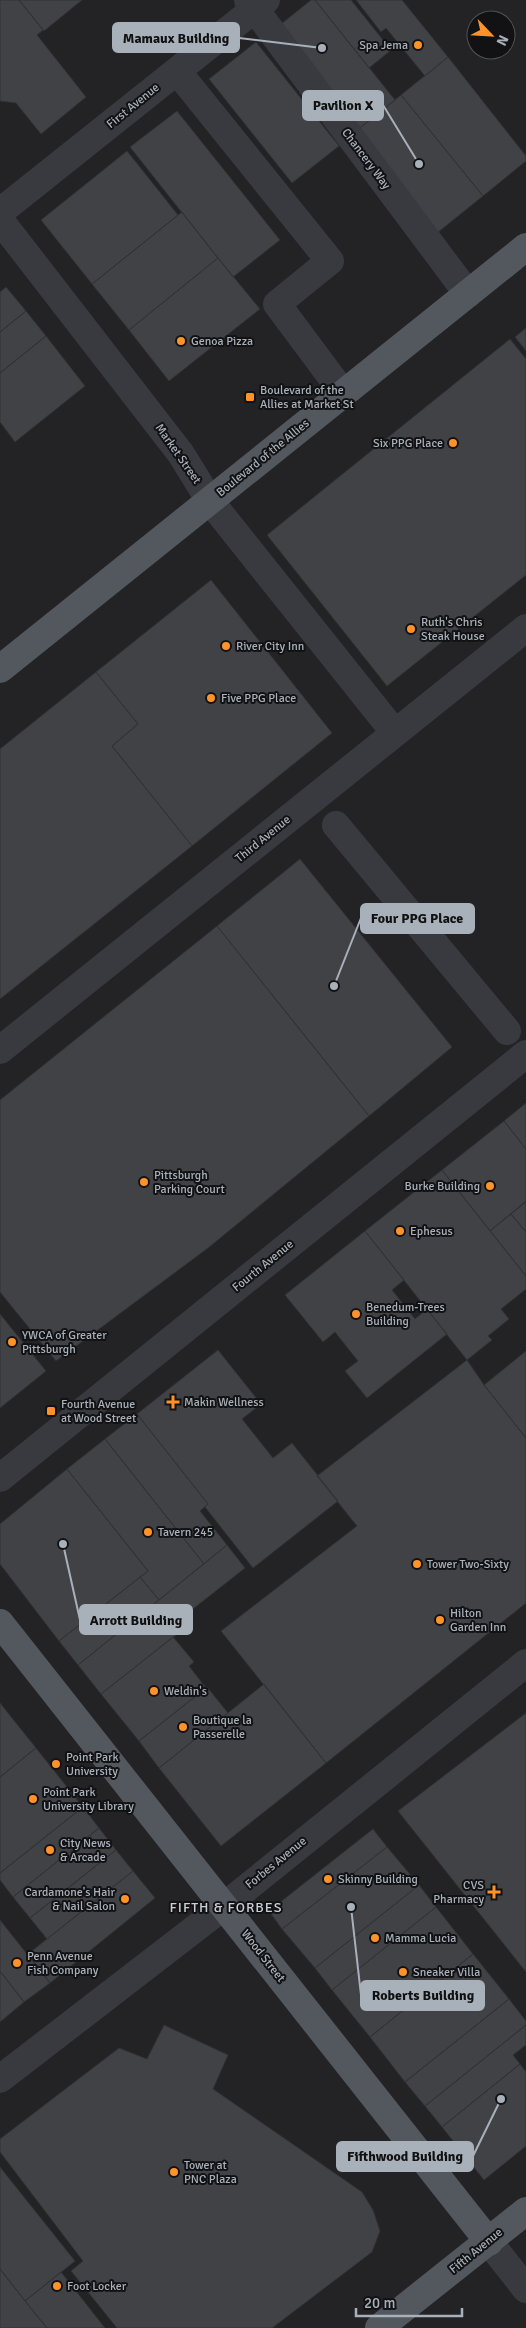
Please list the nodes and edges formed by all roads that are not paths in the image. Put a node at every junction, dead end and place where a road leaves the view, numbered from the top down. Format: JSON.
{"nodes":[{"id":1,"x":256,"y":3,"type":"edge"},
{"id":2,"x":176,"y":71,"type":"junction"},
{"id":3,"x":0,"y":212,"type":"edge"},
{"id":4,"x":0,"y":220,"type":"edge"},
{"id":5,"x":526,"y":247,"type":"edge"},
{"id":6,"x":468,"y":294,"type":"junction"},
{"id":7,"x":344,"y":394,"type":"junction"},
{"id":8,"x":210,"y":501,"type":"junction"},
{"id":9,"x":526,"y":628,"type":"edge"},
{"id":10,"x":0,"y":669,"type":"edge"},
{"id":11,"x":395,"y":733,"type":"junction"},
{"id":12,"x":336,"y":825,"type":"dead end"},
{"id":13,"x":507,"y":1031,"type":"dead end"},
{"id":14,"x":0,"y":1050,"type":"edge"},
{"id":15,"x":526,"y":1054,"type":"edge"},
{"id":16,"x":0,"y":1478,"type":"edge"},
{"id":17,"x":0,"y":1623,"type":"edge"},
{"id":18,"x":526,"y":1663,"type":"edge"},
{"id":19,"x":223,"y":1906,"type":"junction"},
{"id":20,"x":0,"y":2079,"type":"edge"},
{"id":21,"x":526,"y":2211,"type":"edge"},
{"id":22,"x":489,"y":2242,"type":"junction"},
{"id":23,"x":526,"y":2289,"type":"edge"},
{"id":24,"x":379,"y":2328,"type":"edge"}],
"edges":[{"from":1,"to":2,"type":"street","name":"First Avenue"},
{"from":1,"to":6,"type":"street","name":"Chancery Way"},
{"from":2,"to":3,"type":"street","name":"First Avenue"},
{"from":2,"to":7,"type":"street"},
{"from":4,"to":8,"type":"street","name":"Market Street"},
{"from":5,"to":6,"type":"main road","name":"Boulevard of the Allies"},
{"from":6,"to":7,"type":"main road","name":"Boulevard of the Allies"},
{"from":7,"to":8,"type":"main road","name":"Boulevard of the Allies"},
{"from":8,"to":10,"type":"main road","name":"Boulevard of the Allies"},
{"from":8,"to":11,"type":"street","name":"Market Street"},
{"from":9,"to":11,"type":"street","name":"Third Avenue"},
{"from":11,"to":14,"type":"street","name":"Third Avenue"},
{"from":12,"to":13,"type":"street"},
{"from":15,"to":16,"type":"street","name":"Fourth Avenue"},
{"from":17,"to":19,"type":"main road","name":"Wood Street"},
{"from":18,"to":19,"type":"street","name":"Forbes Avenue"},
{"from":19,"to":20,"type":"street","name":"Forbes Avenue"},
{"from":19,"to":22,"type":"main road","name":"Wood Street"},
{"from":21,"to":22,"type":"main road","name":"Fifth Avenue"},
{"from":22,"to":23,"type":"street","name":"Wood Street"},
{"from":22,"to":24,"type":"main road","name":"Fifth Avenue"}]}
